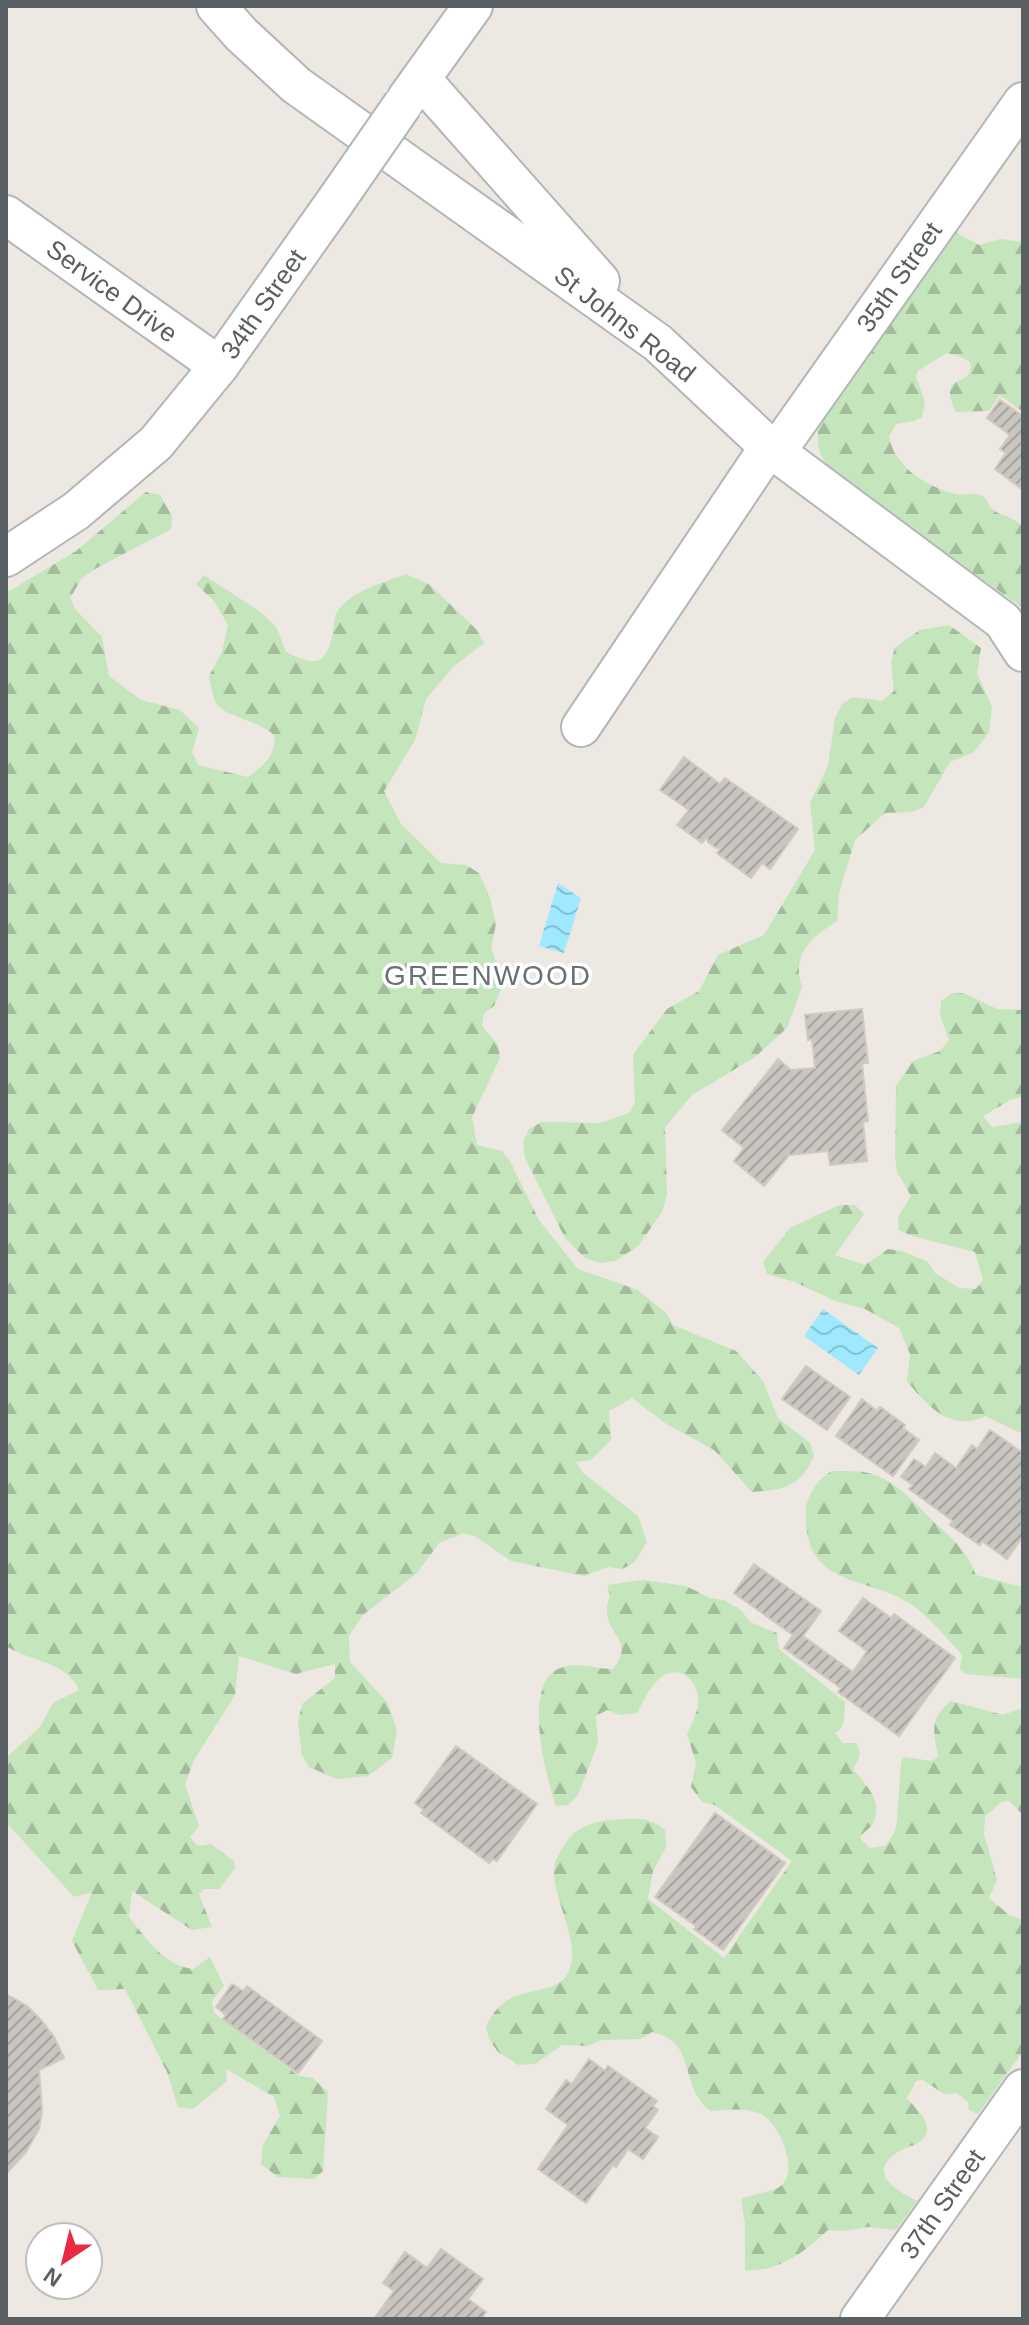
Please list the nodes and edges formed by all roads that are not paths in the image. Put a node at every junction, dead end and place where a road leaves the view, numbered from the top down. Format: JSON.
{"nodes":[{"id":1,"x":216,"y":6,"type":"edge"},
{"id":2,"x":473,"y":6,"type":"edge"},
{"id":3,"x":412,"y":92,"type":"junction"},
{"id":4,"x":1023,"y":102,"type":"edge"},
{"id":5,"x":6,"y":215,"type":"edge"},
{"id":6,"x":658,"y":343,"type":"junction"},
{"id":7,"x":219,"y":366,"type":"junction"},
{"id":8,"x":772,"y":450,"type":"junction"},
{"id":9,"x":6,"y":557,"type":"edge"},
{"id":10,"x":1023,"y":652,"type":"edge"},
{"id":11,"x":581,"y":727,"type":"dead end"},
{"id":12,"x":1023,"y":2089,"type":"edge"},
{"id":13,"x":860,"y":2319,"type":"edge"}],
"edges":[{"from":1,"to":6,"type":"street","name":"St Johns Road"},
{"from":2,"to":3,"type":"street","name":"34th Street"},
{"from":3,"to":6,"type":"street"},
{"from":3,"to":7,"type":"street","name":"34th Street","bridge":true},
{"from":4,"to":8,"type":"street","name":"35th Street"},
{"from":5,"to":7,"type":"street","name":"Service Drive"},
{"from":6,"to":8,"type":"street","name":"St Johns Road"},
{"from":7,"to":9,"type":"street","name":"34th Street"},
{"from":8,"to":10,"type":"street","name":"St Johns Road"},
{"from":8,"to":11,"type":"street","name":"35th Street"},
{"from":12,"to":13,"type":"street","name":"37th Street"}]}
